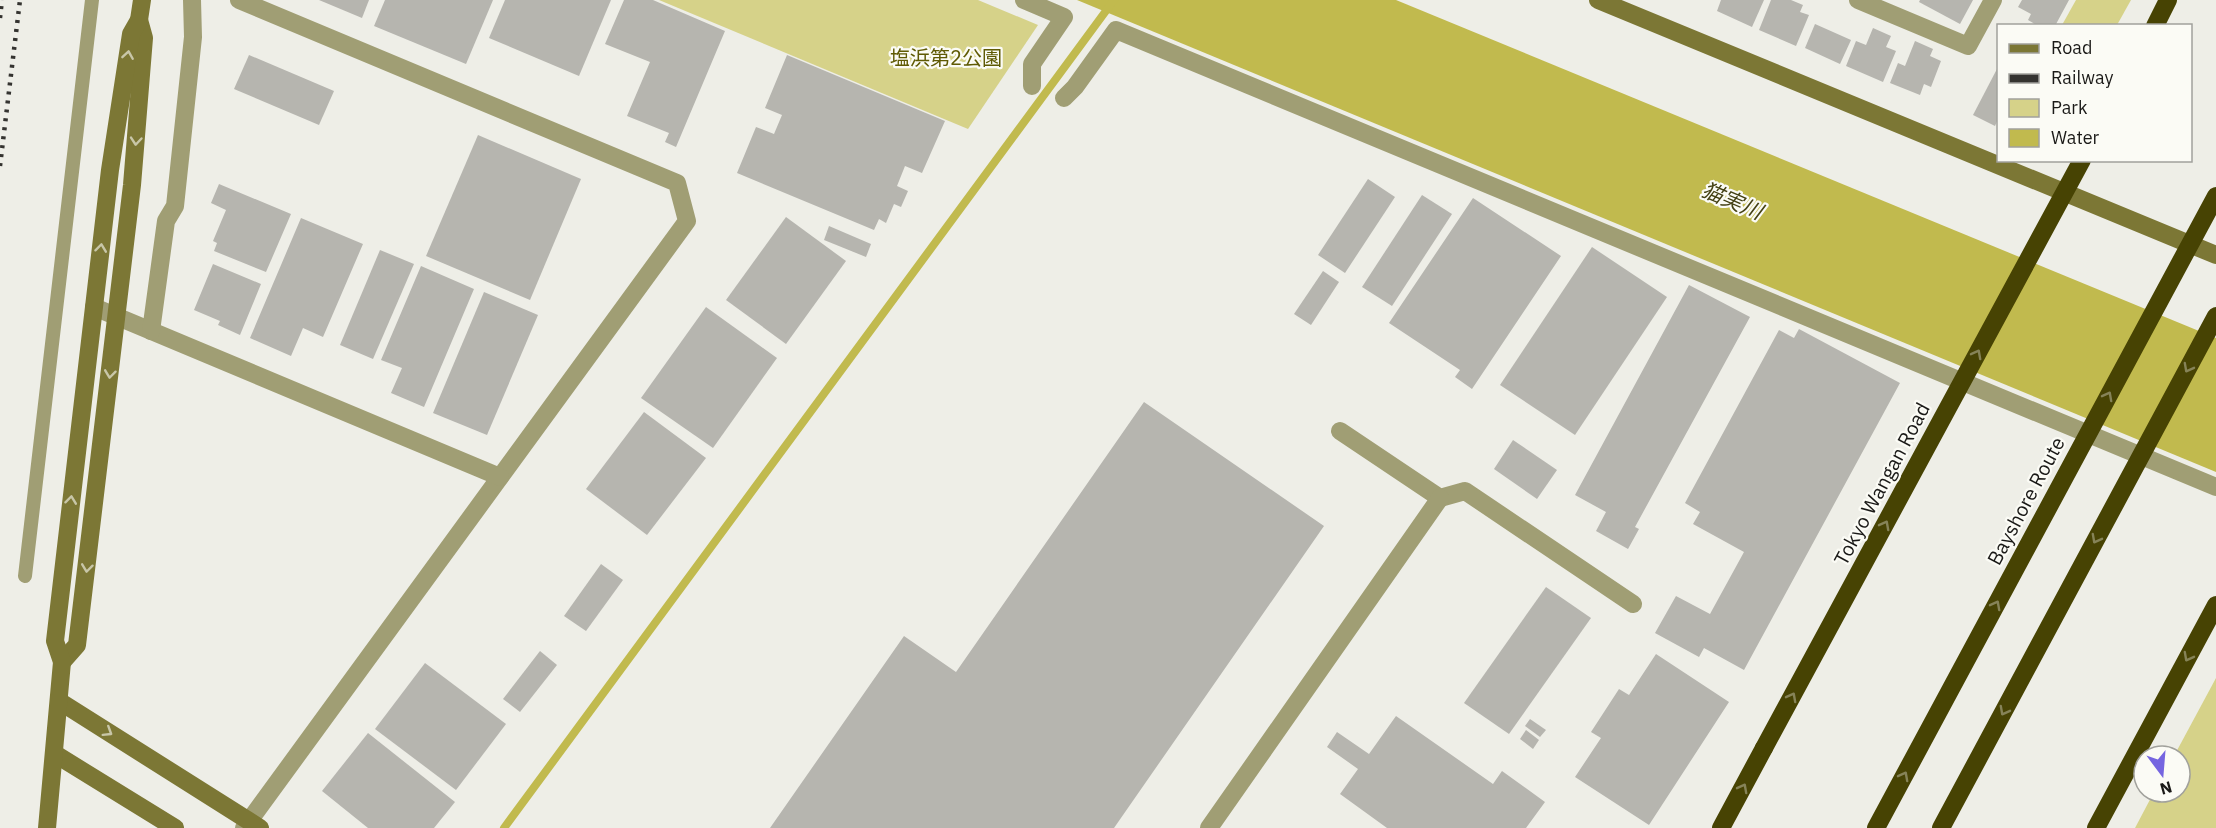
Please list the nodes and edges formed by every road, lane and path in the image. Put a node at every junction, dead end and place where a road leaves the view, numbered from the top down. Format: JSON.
{"nodes":[{"id":1,"x":92,"y":0,"type":"edge"},
{"id":2,"x":142,"y":0,"type":"edge"},
{"id":3,"x":192,"y":0,"type":"edge"},
{"id":4,"x":239,"y":0,"type":"edge"},
{"id":5,"x":1024,"y":0,"type":"edge"},
{"id":6,"x":1598,"y":0,"type":"edge"},
{"id":7,"x":1858,"y":0,"type":"edge"},
{"id":8,"x":1993,"y":0,"type":"edge"},
{"id":9,"x":2168,"y":0,"type":"edge"},
{"id":10,"x":139,"y":20,"type":"junction"},
{"id":11,"x":2156,"y":24,"type":"edge"},
{"id":12,"x":1032,"y":86,"type":"dead end"},
{"id":13,"x":1064,"y":98,"type":"dead end"},
{"id":14,"x":2081,"y":162,"type":"edge"},
{"id":15,"x":2216,"y":196,"type":"edge"},
{"id":16,"x":2216,"y":255,"type":"edge"},
{"id":17,"x":94,"y":307,"type":"junction"},
{"id":18,"x":117,"y":316,"type":"junction"},
{"id":19,"x":2216,"y":316,"type":"edge"},
{"id":20,"x":150,"y":331,"type":"junction"},
{"id":21,"x":1340,"y":431,"type":"dead end"},
{"id":22,"x":500,"y":477,"type":"junction"},
{"id":23,"x":2216,"y":487,"type":"edge"},
{"id":24,"x":1440,"y":498,"type":"junction"},
{"id":25,"x":25,"y":576,"type":"dead end"},
{"id":26,"x":1633,"y":604,"type":"dead end"},
{"id":27,"x":2216,"y":606,"type":"edge"},
{"id":28,"x":62,"y":662,"type":"junction"},
{"id":29,"x":59,"y":701,"type":"junction"},
{"id":30,"x":55,"y":754,"type":"junction"},
{"id":31,"x":251,"y":826,"type":"edge"},
{"id":32,"x":47,"y":828,"type":"edge"},
{"id":33,"x":175,"y":828,"type":"edge"},
{"id":34,"x":1209,"y":828,"type":"edge"},
{"id":35,"x":1721,"y":828,"type":"edge"},
{"id":36,"x":1876,"y":828,"type":"edge"},
{"id":37,"x":1941,"y":828,"type":"edge"},
{"id":38,"x":2096,"y":828,"type":"edge"}],
"edges":[{"from":1,"to":25,"type":"lane"},
{"from":2,"to":10,"type":"street"},
{"from":3,"to":20,"type":"street"},
{"from":4,"to":22,"type":"street"},
{"from":5,"to":12,"type":"street"},
{"from":6,"to":16,"type":"street"},
{"from":7,"to":8,"type":"street"},
{"from":9,"to":11,"type":"highway"},
{"from":17,"to":10,"type":"street","one_way":true},
{"from":10,"to":18,"type":"street","one_way":true},
{"from":13,"to":23,"type":"street"},
{"from":35,"to":14,"type":"highway","name":"Tokyo Wangan Road","one_way":true,"bridge":true},
{"from":36,"to":15,"type":"highway","name":"Bayshore Route","one_way":true,"bridge":true},
{"from":17,"to":18,"type":"street"},
{"from":28,"to":17,"type":"street","one_way":true},
{"from":18,"to":20,"type":"street"},
{"from":18,"to":28,"type":"street","one_way":true},
{"from":19,"to":37,"type":"highway","one_way":true,"bridge":true},
{"from":20,"to":22,"type":"street"},
{"from":21,"to":24,"type":"street"},
{"from":22,"to":31,"type":"street"},
{"from":24,"to":26,"type":"street"},
{"from":24,"to":34,"type":"street"},
{"from":27,"to":38,"type":"highway","one_way":true},
{"from":28,"to":29,"type":"street"},
{"from":29,"to":30,"type":"street"},
{"from":29,"to":31,"type":"street","one_way":true},
{"from":30,"to":32,"type":"street"},
{"from":30,"to":33,"type":"street"}]}
